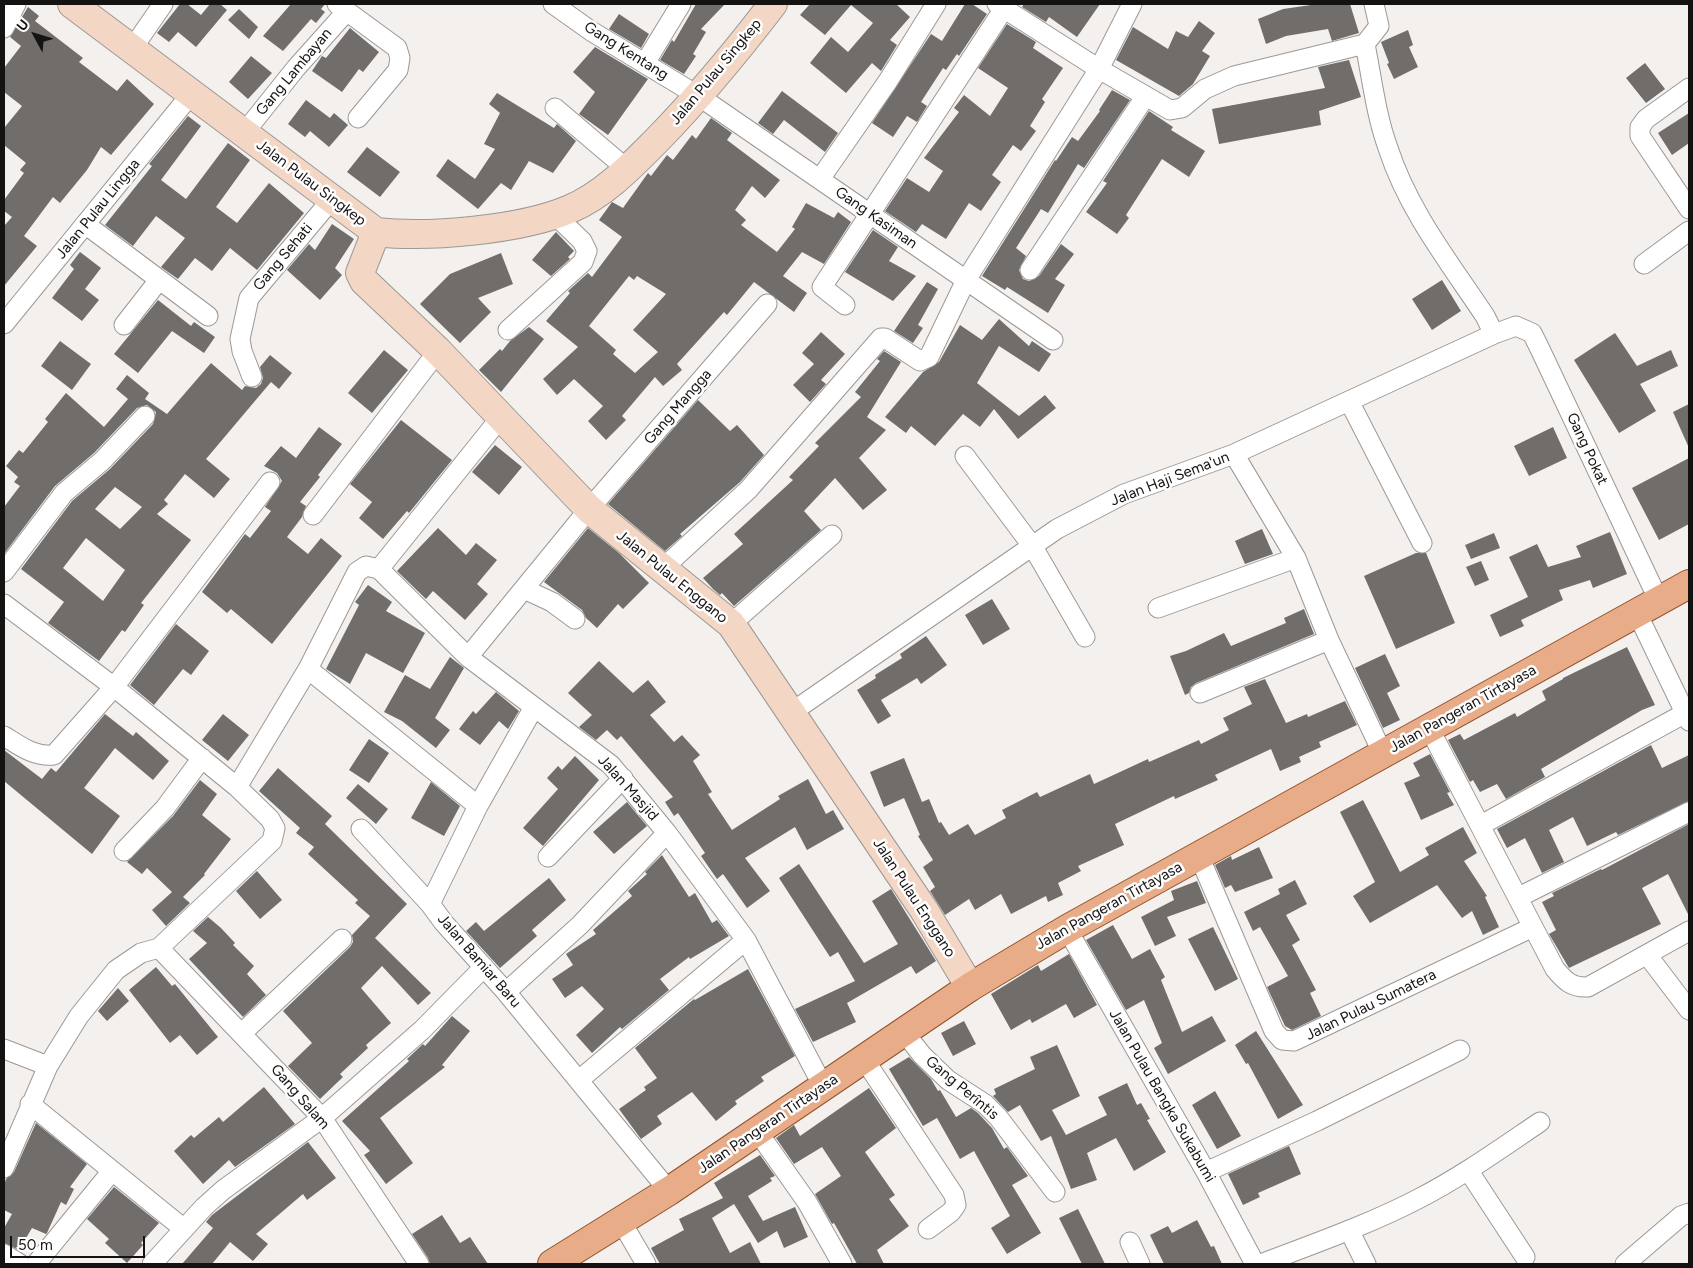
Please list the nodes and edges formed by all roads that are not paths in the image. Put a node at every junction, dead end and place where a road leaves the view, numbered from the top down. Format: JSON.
{"nodes":[{"id":1,"x":16,"y":4,"type":"edge"},
{"id":2,"x":72,"y":4,"type":"edge"},
{"id":3,"x":162,"y":4,"type":"edge"},
{"id":4,"x":553,"y":4,"type":"edge"},
{"id":5,"x":681,"y":4,"type":"edge"},
{"id":6,"x":936,"y":4,"type":"edge"},
{"id":7,"x":1132,"y":4,"type":"edge"},
{"id":8,"x":1374,"y":4,"type":"edge"},
{"id":9,"x":1003,"y":5,"type":"edge"},
{"id":10,"x":767,"y":7,"type":"edge"},
{"id":11,"x":341,"y":8,"type":"edge"},
{"id":12,"x":4,"y":28,"type":"edge"},
{"id":13,"x":1365,"y":44,"type":"junction"},
{"id":14,"x":132,"y":49,"type":"junction"},
{"id":15,"x":645,"y":63,"type":"junction"},
{"id":16,"x":1099,"y":69,"type":"junction"},
{"id":17,"x":1689,"y":88,"type":"edge"},
{"id":18,"x":192,"y":94,"type":"junction"},
{"id":19,"x":700,"y":96,"type":"junction"},
{"id":20,"x":1145,"y":97,"type":"junction"},
{"id":21,"x":556,"y":108,"type":"dead end"},
{"id":22,"x":358,"y":118,"type":"dead end"},
{"id":23,"x":244,"y":133,"type":"junction"},
{"id":24,"x":628,"y":170,"type":"junction"},
{"id":25,"x":820,"y":179,"type":"junction"},
{"id":26,"x":332,"y":199,"type":"junction"},
{"id":27,"x":1689,"y":209,"type":"edge"},
{"id":28,"x":554,"y":214,"type":"junction"},
{"id":29,"x":871,"y":215,"type":"junction"},
{"id":30,"x":85,"y":224,"type":"junction"},
{"id":31,"x":1689,"y":231,"type":"edge"},
{"id":32,"x":376,"y":232,"type":"junction"},
{"id":33,"x":1644,"y":264,"type":"dead end"},
{"id":34,"x":1030,"y":270,"type":"dead end"},
{"id":35,"x":158,"y":280,"type":"junction"},
{"id":36,"x":966,"y":280,"type":"junction"},
{"id":37,"x":767,"y":304,"type":"dead end"},
{"id":38,"x":845,"y":305,"type":"dead end"},
{"id":39,"x":208,"y":316,"type":"dead end"},
{"id":40,"x":4,"y":324,"type":"edge"},
{"id":41,"x":124,"y":325,"type":"dead end"},
{"id":42,"x":508,"y":330,"type":"dead end"},
{"id":43,"x":1494,"y":334,"type":"junction"},
{"id":44,"x":1053,"y":340,"type":"dead end"},
{"id":45,"x":438,"y":351,"type":"junction"},
{"id":46,"x":252,"y":377,"type":"dead end"},
{"id":47,"x":1348,"y":402,"type":"junction"},
{"id":48,"x":145,"y":416,"type":"dead end"},
{"id":49,"x":502,"y":417,"type":"junction"},
{"id":50,"x":1234,"y":454,"type":"junction"},
{"id":51,"x":965,"y":456,"type":"dead end"},
{"id":52,"x":270,"y":482,"type":"dead end"},
{"id":53,"x":589,"y":509,"type":"junction"},
{"id":54,"x":314,"y":515,"type":"dead end"},
{"id":55,"x":832,"y":534,"type":"dead end"},
{"id":56,"x":1422,"y":544,"type":"dead end"},
{"id":57,"x":1033,"y":546,"type":"junction"},
{"id":58,"x":1296,"y":558,"type":"junction"},
{"id":59,"x":379,"y":569,"type":"junction"},
{"id":60,"x":662,"y":569,"type":"junction"},
{"id":61,"x":4,"y":572,"type":"edge"},
{"id":62,"x":1689,"y":584,"type":"edge"},
{"id":63,"x":524,"y":589,"type":"junction"},
{"id":64,"x":4,"y":604,"type":"edge"},
{"id":65,"x":1648,"y":607,"type":"junction"},
{"id":66,"x":1158,"y":608,"type":"dead end"},
{"id":67,"x":575,"y":620,"type":"dead end"},
{"id":68,"x":731,"y":624,"type":"junction"},
{"id":69,"x":1085,"y":637,"type":"dead end"},
{"id":70,"x":1329,"y":640,"type":"junction"},
{"id":71,"x":468,"y":657,"type":"junction"},
{"id":72,"x":308,"y":669,"type":"junction"},
{"id":73,"x":114,"y":687,"type":"junction"},
{"id":74,"x":1200,"y":693,"type":"dead end"},
{"id":75,"x":534,"y":707,"type":"junction"},
{"id":76,"x":792,"y":712,"type":"junction"},
{"id":77,"x":1688,"y":715,"type":"edge"},
{"id":78,"x":1430,"y":728,"type":"junction"},
{"id":79,"x":4,"y":736,"type":"edge"},
{"id":80,"x":1383,"y":754,"type":"junction"},
{"id":81,"x":202,"y":758,"type":"junction"},
{"id":82,"x":623,"y":778,"type":"junction"},
{"id":83,"x":237,"y":787,"type":"junction"},
{"id":84,"x":478,"y":806,"type":"junction"},
{"id":85,"x":1689,"y":812,"type":"edge"},
{"id":86,"x":1481,"y":825,"type":"junction"},
{"id":87,"x":360,"y":829,"type":"dead end"},
{"id":88,"x":667,"y":833,"type":"junction"},
{"id":89,"x":124,"y":851,"type":"dead end"},
{"id":90,"x":1199,"y":856,"type":"junction"},
{"id":91,"x":548,"y":857,"type":"dead end"},
{"id":92,"x":1519,"y":897,"type":"junction"},
{"id":93,"x":430,"y":904,"type":"junction"},
{"id":94,"x":1533,"y":926,"type":"junction"},
{"id":95,"x":1067,"y":929,"type":"junction"},
{"id":96,"x":1689,"y":931,"type":"edge"},
{"id":97,"x":342,"y":939,"type":"dead end"},
{"id":98,"x":746,"y":940,"type":"junction"},
{"id":99,"x":159,"y":948,"type":"junction"},
{"id":100,"x":1648,"y":956,"type":"junction"},
{"id":101,"x":484,"y":968,"type":"junction"},
{"id":102,"x":970,"y":987,"type":"junction"},
{"id":103,"x":506,"y":992,"type":"junction"},
{"id":104,"x":1689,"y":1010,"type":"edge"},
{"id":105,"x":904,"y":1032,"type":"junction"},
{"id":106,"x":242,"y":1033,"type":"junction"},
{"id":107,"x":4,"y":1049,"type":"edge"},
{"id":108,"x":1460,"y":1050,"type":"dead end"},
{"id":109,"x":864,"y":1059,"type":"junction"},
{"id":110,"x":48,"y":1066,"type":"junction"},
{"id":111,"x":579,"y":1080,"type":"junction"},
{"id":112,"x":823,"y":1086,"type":"junction"},
{"id":113,"x":30,"y":1104,"type":"junction"},
{"id":114,"x":322,"y":1118,"type":"junction"},
{"id":115,"x":1540,"y":1122,"type":"dead end"},
{"id":116,"x":756,"y":1131,"type":"junction"},
{"id":117,"x":4,"y":1168,"type":"edge"},
{"id":118,"x":1468,"y":1170,"type":"junction"},
{"id":119,"x":112,"y":1171,"type":"junction"},
{"id":120,"x":1206,"y":1172,"type":"junction"},
{"id":121,"x":669,"y":1191,"type":"junction"},
{"id":122,"x":1055,"y":1192,"type":"dead end"},
{"id":123,"x":1689,"y":1213,"type":"edge"},
{"id":124,"x":621,"y":1221,"type":"junction"},
{"id":125,"x":184,"y":1229,"type":"junction"},
{"id":126,"x":928,"y":1229,"type":"dead end"},
{"id":127,"x":1349,"y":1230,"type":"junction"},
{"id":128,"x":1130,"y":1242,"type":"dead end"},
{"id":129,"x":4,"y":1254,"type":"edge"},
{"id":130,"x":1526,"y":1257,"type":"dead end"},
{"id":131,"x":20,"y":1264,"type":"edge"},
{"id":132,"x":36,"y":1264,"type":"edge"},
{"id":133,"x":152,"y":1264,"type":"edge"},
{"id":134,"x":419,"y":1264,"type":"edge"},
{"id":135,"x":552,"y":1264,"type":"edge"},
{"id":136,"x":646,"y":1264,"type":"edge"},
{"id":137,"x":842,"y":1264,"type":"edge"},
{"id":138,"x":1140,"y":1264,"type":"edge"},
{"id":139,"x":1255,"y":1264,"type":"edge"},
{"id":140,"x":1260,"y":1264,"type":"edge"},
{"id":141,"x":1366,"y":1264,"type":"edge"},
{"id":142,"x":1626,"y":1264,"type":"edge"}],
"edges":[{"from":1,"to":12,"type":"street"},
{"from":2,"to":14,"type":"street","name":"Jalan Pulau Singkep"},
{"from":3,"to":14,"type":"street"},
{"from":4,"to":15,"type":"street","name":"Gang Kentang"},
{"from":5,"to":15,"type":"street"},
{"from":6,"to":25,"type":"street"},
{"from":7,"to":16,"type":"street"},
{"from":8,"to":13,"type":"street"},
{"from":9,"to":16,"type":"street"},
{"from":9,"to":29,"type":"street"},
{"from":10,"to":19,"type":"street","name":"Jalan Pulau Singkep"},
{"from":11,"to":22,"type":"street"},
{"from":11,"to":23,"type":"street","name":"Gang Lambayan"},
{"from":13,"to":20,"type":"street"},
{"from":13,"to":43,"type":"street"},
{"from":14,"to":18,"type":"street","name":"Jalan Pulau Singkep"},
{"from":15,"to":19,"type":"street","name":"Gang Kentang"},
{"from":16,"to":20,"type":"street"},
{"from":16,"to":36,"type":"street"},
{"from":17,"to":27,"type":"street"},
{"from":18,"to":23,"type":"street","name":"Jalan Pulau Singkep"},
{"from":18,"to":30,"type":"street","name":"Jalan Pulau Lingga"},
{"from":19,"to":24,"type":"street","name":"Jalan Pulau Singkep"},
{"from":19,"to":25,"type":"street","name":"Gang Kasiman"},
{"from":20,"to":34,"type":"street"},
{"from":21,"to":24,"type":"street"},
{"from":23,"to":26,"type":"street","name":"Jalan Pulau Singkep"},
{"from":24,"to":28,"type":"street","name":"Jalan Pulau Singkep"},
{"from":25,"to":29,"type":"street","name":"Gang Kasiman"},
{"from":26,"to":32,"type":"street","name":"Jalan Pulau Singkep"},
{"from":26,"to":46,"type":"street","name":"Gang Sehati"},
{"from":28,"to":32,"type":"street","name":"Jalan Pulau Singkep"},
{"from":28,"to":42,"type":"street"},
{"from":29,"to":36,"type":"street","name":"Gang Kasiman"},
{"from":29,"to":38,"type":"street"},
{"from":30,"to":35,"type":"street"},
{"from":30,"to":40,"type":"street","name":"Jalan Pulau Lingga"},
{"from":31,"to":33,"type":"street"},
{"from":32,"to":45,"type":"street","name":"Jalan Pulau Enggano"},
{"from":35,"to":39,"type":"street"},
{"from":35,"to":41,"type":"street"},
{"from":36,"to":44,"type":"street","name":"Gang Kasiman"},
{"from":36,"to":60,"type":"street"},
{"from":37,"to":53,"type":"street","name":"Gang Mangga"},
{"from":43,"to":47,"type":"street","name":"Jalan Haji Sema'un"},
{"from":43,"to":65,"type":"street","name":"Gang Pokat"},
{"from":45,"to":49,"type":"street","name":"Jalan Pulau Enggano"},
{"from":45,"to":54,"type":"street"},
{"from":47,"to":50,"type":"street","name":"Jalan Haji Sema'un"},
{"from":47,"to":56,"type":"street"},
{"from":48,"to":61,"type":"street"},
{"from":49,"to":53,"type":"street","name":"Jalan Pulau Enggano"},
{"from":49,"to":59,"type":"street"},
{"from":50,"to":57,"type":"street","name":"Jalan Haji Sema'un"},
{"from":50,"to":58,"type":"street"},
{"from":51,"to":57,"type":"street"},
{"from":52,"to":73,"type":"street"},
{"from":53,"to":60,"type":"street","name":"Jalan Pulau Enggano"},
{"from":53,"to":63,"type":"street","name":"Gang Mangga"},
{"from":55,"to":68,"type":"street"},
{"from":57,"to":69,"type":"street"},
{"from":57,"to":76,"type":"street","name":"Jalan Haji Sema'un"},
{"from":58,"to":66,"type":"street"},
{"from":58,"to":70,"type":"street"},
{"from":59,"to":71,"type":"street","name":"Jalan Masjid"},
{"from":59,"to":72,"type":"street"},
{"from":60,"to":68,"type":"street","name":"Jalan Pulau Enggano"},
{"from":62,"to":65,"type":"main road","name":"Jalan Pangeran Tirtayasa"},
{"from":63,"to":67,"type":"street"},
{"from":63,"to":71,"type":"street","name":"Gang Mangga"},
{"from":64,"to":73,"type":"street"},
{"from":65,"to":77,"type":"street","name":"Gang Pokat"},
{"from":65,"to":78,"type":"main road","name":"Jalan Pangeran Tirtayasa"},
{"from":68,"to":76,"type":"street","name":"Jalan Pulau Enggano"},
{"from":70,"to":74,"type":"street"},
{"from":70,"to":80,"type":"street"},
{"from":71,"to":75,"type":"street","name":"Jalan Masjid"},
{"from":72,"to":83,"type":"street"},
{"from":72,"to":84,"type":"street"},
{"from":73,"to":79,"type":"street"},
{"from":73,"to":81,"type":"street"},
{"from":75,"to":82,"type":"street","name":"Jalan Masjid"},
{"from":75,"to":84,"type":"street","name":"Jalan Bamiar Baru"},
{"from":76,"to":102,"type":"street","name":"Jalan Pulau Enggano"},
{"from":77,"to":86,"type":"street"},
{"from":78,"to":80,"type":"main road","name":"Jalan Pangeran Tirtayasa"},
{"from":78,"to":86,"type":"street"},
{"from":80,"to":90,"type":"main road","name":"Jalan Pangeran Tirtayasa"},
{"from":81,"to":83,"type":"street"},
{"from":81,"to":89,"type":"street"},
{"from":82,"to":88,"type":"street","name":"Jalan Masjid"},
{"from":82,"to":91,"type":"street"},
{"from":83,"to":99,"type":"street"},
{"from":84,"to":93,"type":"street","name":"Jalan Bamiar Baru"},
{"from":85,"to":92,"type":"street"},
{"from":86,"to":92,"type":"street"},
{"from":87,"to":93,"type":"street"},
{"from":88,"to":98,"type":"street","name":"Jalan Masjid"},
{"from":88,"to":103,"type":"street"},
{"from":90,"to":94,"type":"street","name":"Jalan Pulau Sumatera"},
{"from":90,"to":95,"type":"main road","name":"Jalan Pangeran Tirtayasa"},
{"from":92,"to":94,"type":"street"},
{"from":93,"to":101,"type":"street","name":"Jalan Bamiar Baru"},
{"from":94,"to":100,"type":"street"},
{"from":95,"to":102,"type":"main road","name":"Jalan Pangeran Tirtayasa"},
{"from":95,"to":120,"type":"street","name":"Jalan Pulau Bangka Sukabumi"},
{"from":96,"to":100,"type":"street"},
{"from":97,"to":106,"type":"street"},
{"from":98,"to":111,"type":"street"},
{"from":98,"to":112,"type":"street","name":"Jalan Masjid"},
{"from":99,"to":106,"type":"street","name":"Gang Salam"},
{"from":99,"to":110,"type":"street"},
{"from":100,"to":104,"type":"street"},
{"from":101,"to":103,"type":"street","name":"Jalan Bamiar Baru"},
{"from":101,"to":114,"type":"street"},
{"from":102,"to":105,"type":"main road","name":"Jalan Pangeran Tirtayasa"},
{"from":103,"to":111,"type":"street","name":"Jalan Bamiar Baru"},
{"from":105,"to":109,"type":"main road","name":"Jalan Pangeran Tirtayasa"},
{"from":105,"to":122,"type":"street","name":"Gang Perîntis"},
{"from":106,"to":114,"type":"street","name":"Gang Salam"},
{"from":107,"to":110,"type":"street"},
{"from":108,"to":120,"type":"street"},
{"from":109,"to":112,"type":"main road","name":"Jalan Pangeran Tirtayasa"},
{"from":109,"to":126,"type":"street"},
{"from":110,"to":113,"type":"street"},
{"from":111,"to":121,"type":"street","name":"Jalan Bamiar Baru"},
{"from":112,"to":116,"type":"main road","name":"Jalan Pangeran Tirtayasa"},
{"from":113,"to":117,"type":"street"},
{"from":113,"to":119,"type":"street"},
{"from":114,"to":125,"type":"street"},
{"from":114,"to":134,"type":"street","name":"Gang Salam"},
{"from":115,"to":118,"type":"street"},
{"from":116,"to":121,"type":"main road","name":"Jalan Pangeran Tirtayasa"},
{"from":116,"to":137,"type":"street"},
{"from":118,"to":127,"type":"street"},
{"from":118,"to":130,"type":"street"},
{"from":119,"to":125,"type":"street"},
{"from":119,"to":132,"type":"street"},
{"from":120,"to":139,"type":"street","name":"Jalan Pulau Bangka Sukabumi"},
{"from":121,"to":124,"type":"main road","name":"Jalan Pangeran Tirtayasa"},
{"from":123,"to":142,"type":"street"},
{"from":124,"to":135,"type":"main road","name":"Jalan Pangeran Tirtayasa"},
{"from":124,"to":136,"type":"street"},
{"from":125,"to":133,"type":"street"},
{"from":127,"to":140,"type":"street"},
{"from":127,"to":141,"type":"street"},
{"from":128,"to":138,"type":"street"},
{"from":129,"to":131,"type":"street"}]}
